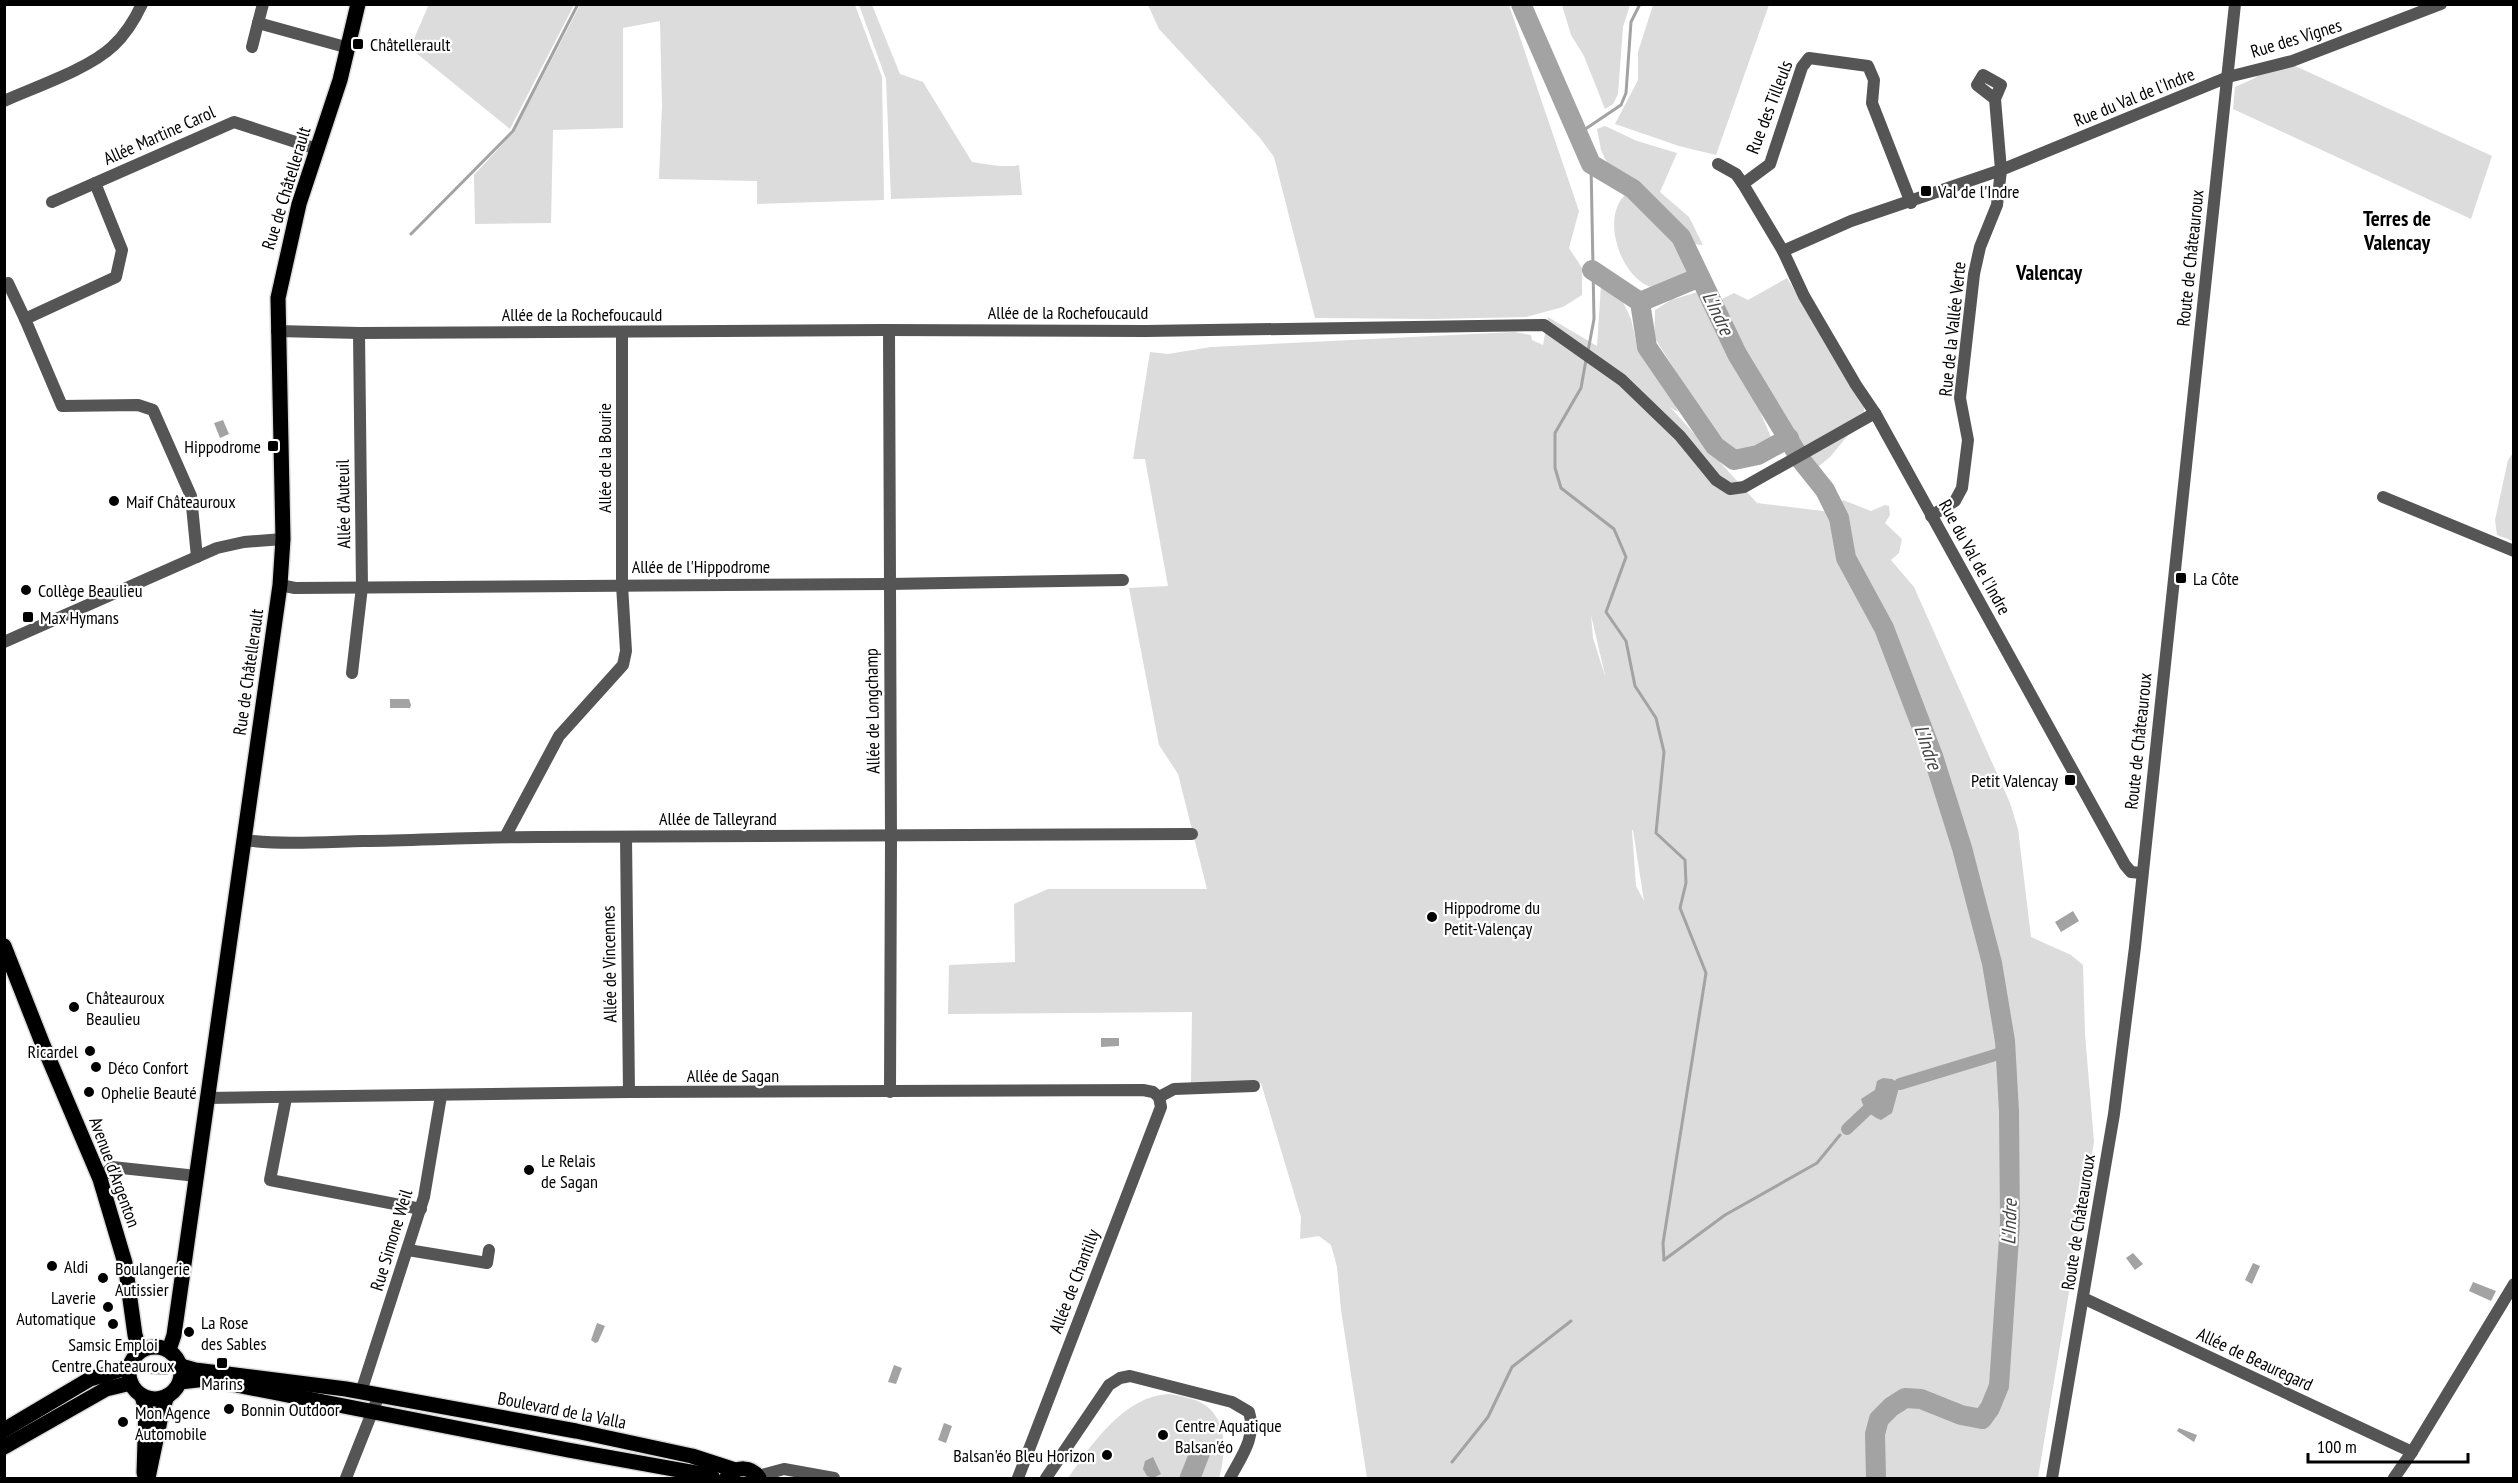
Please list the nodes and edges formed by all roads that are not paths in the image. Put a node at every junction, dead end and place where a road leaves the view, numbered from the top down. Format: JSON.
{"nodes":[{"id":1,"x":142,"y":4,"type":"edge"},
{"id":2,"x":263,"y":4,"type":"edge"},
{"id":3,"x":358,"y":4,"type":"edge"},
{"id":4,"x":2235,"y":4,"type":"edge"},
{"id":5,"x":2441,"y":4,"type":"edge"},
{"id":6,"x":258,"y":23,"type":"junction"},
{"id":7,"x":252,"y":47,"type":"dead end"},
{"id":8,"x":349,"y":48,"type":"junction"},
{"id":9,"x":2228,"y":77,"type":"junction"},
{"id":10,"x":1995,"y":99,"type":"dead end"},
{"id":11,"x":4,"y":101,"type":"edge"},
{"id":12,"x":317,"y":149,"type":"junction"},
{"id":13,"x":1718,"y":164,"type":"dead end"},
{"id":14,"x":2001,"y":170,"type":"junction"},
{"id":15,"x":95,"y":183,"type":"junction"},
{"id":16,"x":1743,"y":184,"type":"junction"},
{"id":17,"x":52,"y":202,"type":"dead end"},
{"id":18,"x":1911,"y":203,"type":"junction"},
{"id":19,"x":1783,"y":251,"type":"junction"},
{"id":20,"x":8,"y":283,"type":"dead end"},
{"id":21,"x":25,"y":319,"type":"junction"},
{"id":22,"x":889,"y":330,"type":"junction"},
{"id":23,"x":278,"y":332,"type":"junction"},
{"id":24,"x":622,"y":332,"type":"junction"},
{"id":25,"x":359,"y":333,"type":"junction"},
{"id":26,"x":1875,"y":413,"type":"junction"},
{"id":27,"x":2383,"y":497,"type":"dead end"},
{"id":28,"x":1931,"y":516,"type":"junction"},
{"id":29,"x":283,"y":539,"type":"junction"},
{"id":30,"x":2514,"y":551,"type":"edge"},
{"id":31,"x":197,"y":557,"type":"junction"},
{"id":32,"x":1123,"y":580,"type":"dead end"},
{"id":33,"x":889,"y":584,"type":"junction"},
{"id":34,"x":280,"y":585,"type":"junction"},
{"id":35,"x":622,"y":585,"type":"junction"},
{"id":36,"x":362,"y":587,"type":"junction"},
{"id":37,"x":4,"y":642,"type":"edge"},
{"id":38,"x":352,"y":673,"type":"dead end"},
{"id":39,"x":1192,"y":834,"type":"dead end"},
{"id":40,"x":505,"y":837,"type":"junction"},
{"id":41,"x":626,"y":837,"type":"junction"},
{"id":42,"x":891,"y":838,"type":"junction"},
{"id":43,"x":244,"y":840,"type":"junction"},
{"id":44,"x":2141,"y":873,"type":"junction"},
{"id":45,"x":4,"y":946,"type":"edge"},
{"id":46,"x":1254,"y":1086,"type":"dead end"},
{"id":47,"x":629,"y":1092,"type":"junction"},
{"id":48,"x":890,"y":1092,"type":"junction"},
{"id":49,"x":441,"y":1096,"type":"junction"},
{"id":50,"x":1159,"y":1096,"type":"junction"},
{"id":51,"x":208,"y":1098,"type":"junction"},
{"id":52,"x":285,"y":1098,"type":"junction"},
{"id":53,"x":197,"y":1176,"type":"junction"},
{"id":54,"x":100,"y":1179,"type":"junction"},
{"id":55,"x":421,"y":1209,"type":"junction"},
{"id":56,"x":408,"y":1250,"type":"junction"},
{"id":57,"x":489,"y":1250,"type":"dead end"},
{"id":58,"x":2514,"y":1284,"type":"edge"},
{"id":59,"x":2083,"y":1298,"type":"junction"},
{"id":60,"x":169,"y":1350,"type":"junction"},
{"id":61,"x":140,"y":1351,"type":"junction"},
{"id":62,"x":129,"y":1367,"type":"junction"},
{"id":63,"x":181,"y":1374,"type":"junction"},
{"id":64,"x":131,"y":1383,"type":"junction"},
{"id":65,"x":361,"y":1392,"type":"junction"},
{"id":66,"x":379,"y":1395,"type":"junction"},
{"id":67,"x":142,"y":1396,"type":"junction"},
{"id":68,"x":167,"y":1396,"type":"junction"},
{"id":69,"x":372,"y":1412,"type":"junction"},
{"id":70,"x":4,"y":1430,"type":"edge"},
{"id":71,"x":4,"y":1447,"type":"edge"},
{"id":72,"x":2412,"y":1452,"type":"junction"},
{"id":73,"x":730,"y":1474,"type":"edge"},
{"id":74,"x":759,"y":1477,"type":"edge"},
{"id":75,"x":147,"y":1479,"type":"edge"},
{"id":76,"x":346,"y":1479,"type":"edge"},
{"id":77,"x":713,"y":1479,"type":"edge"},
{"id":78,"x":834,"y":1479,"type":"edge"},
{"id":79,"x":1018,"y":1479,"type":"edge"},
{"id":80,"x":1046,"y":1479,"type":"edge"},
{"id":81,"x":1230,"y":1479,"type":"edge"},
{"id":82,"x":2052,"y":1479,"type":"edge"},
{"id":83,"x":2394,"y":1479,"type":"edge"}],
"edges":[{"from":1,"to":11,"type":"street"},
{"from":2,"to":6,"type":"street"},
{"from":3,"to":8,"type":"main road","name":"Rue de Châtellerault"},
{"from":4,"to":9,"type":"street","name":"Route de Châteauroux"},
{"from":5,"to":9,"type":"street","name":"Rue des Vignes"},
{"from":6,"to":7,"type":"street"},
{"from":6,"to":8,"type":"street"},
{"from":8,"to":12,"type":"main road","name":"Rue de Châtellerault"},
{"from":9,"to":14,"type":"street","name":"Rue du Val de l'Indre"},
{"from":9,"to":44,"type":"street","name":"Route de Châteauroux"},
{"from":10,"to":14,"type":"street","name":"Rue de la Vallée Verte"},
{"from":12,"to":15,"type":"street","name":"Allée Martine Carol"},
{"from":12,"to":23,"type":"main road","name":"Rue de Châtellerault"},
{"from":13,"to":16,"type":"street","name":"Rue du Val de l'Indre"},
{"from":14,"to":18,"type":"street","name":"Rue du Val de l'Indre"},
{"from":14,"to":28,"type":"street","name":"Rue de la Vallée Verte"},
{"from":15,"to":17,"type":"street","name":"Allée Martine Carol"},
{"from":15,"to":21,"type":"street"},
{"from":16,"to":18,"type":"street","name":"Rue des Tilleuls"},
{"from":16,"to":19,"type":"street","name":"Rue du Val de l'Indre"},
{"from":18,"to":19,"type":"street","name":"Rue du Val de l'Indre"},
{"from":19,"to":26,"type":"street","name":"Rue du Val de l'Indre"},
{"from":20,"to":21,"type":"street"},
{"from":21,"to":31,"type":"street"},
{"from":22,"to":24,"type":"street","name":"Allée de la Rochefoucauld"},
{"from":22,"to":26,"type":"street","name":"Allée de la Rochefoucauld"},
{"from":22,"to":33,"type":"street","name":"Allée de Longchamp"},
{"from":23,"to":25,"type":"street","name":"Allée de la Rochefoucauld"},
{"from":23,"to":29,"type":"main road","name":"Rue de Châtellerault"},
{"from":24,"to":25,"type":"street","name":"Allée de la Rochefoucauld"},
{"from":24,"to":35,"type":"street","name":"Allée de la Bourie"},
{"from":25,"to":36,"type":"street","name":"Allée d'Auteuil"},
{"from":26,"to":28,"type":"street","name":"Rue du Val de l'Indre"},
{"from":27,"to":30,"type":"street"},
{"from":28,"to":44,"type":"street","name":"Rue du Val de l'Indre"},
{"from":29,"to":31,"type":"street"},
{"from":29,"to":34,"type":"main road","name":"Rue de Châtellerault"},
{"from":31,"to":37,"type":"street"},
{"from":32,"to":33,"type":"street","name":"Allée de l'Hippodrome"},
{"from":33,"to":35,"type":"street","name":"Allée de l'Hippodrome"},
{"from":33,"to":42,"type":"street","name":"Allée de Longchamp"},
{"from":34,"to":36,"type":"street","name":"Allée de l'Hippodrome"},
{"from":34,"to":43,"type":"main road","name":"Rue de Châtellerault"},
{"from":35,"to":36,"type":"street","name":"Allée de l'Hippodrome"},
{"from":35,"to":40,"type":"street","name":"Allée de la Bourie"},
{"from":36,"to":38,"type":"street","name":"Allée d'Auteuil"},
{"from":39,"to":42,"type":"street","name":"Allée de Talleyrand"},
{"from":40,"to":41,"type":"street","name":"Allée de Talleyrand"},
{"from":40,"to":43,"type":"street","name":"Allée de Talleyrand"},
{"from":41,"to":42,"type":"street","name":"Allée de Talleyrand"},
{"from":41,"to":47,"type":"street","name":"Allée de Vincennes"},
{"from":42,"to":48,"type":"street","name":"Allée de Longchamp"},
{"from":43,"to":51,"type":"main road","name":"Rue de Châtellerault"},
{"from":44,"to":59,"type":"street","name":"Route de Châteauroux"},
{"from":45,"to":54,"type":"main road","name":"Avenue d'Argenton"},
{"from":46,"to":50,"type":"street","name":"Allée de Sagan"},
{"from":47,"to":48,"type":"street","name":"Allée de Sagan"},
{"from":47,"to":49,"type":"street","name":"Allée de Sagan"},
{"from":48,"to":50,"type":"street","name":"Allée de Sagan"},
{"from":49,"to":52,"type":"street","name":"Allée de Sagan"},
{"from":49,"to":55,"type":"street","name":"Rue Simone Weil"},
{"from":50,"to":79,"type":"street","name":"Allée de Chantilly"},
{"from":51,"to":52,"type":"street","name":"Allée de Sagan"},
{"from":51,"to":53,"type":"main road","name":"Rue de Châtellerault"},
{"from":52,"to":55,"type":"street"},
{"from":53,"to":54,"type":"street"},
{"from":53,"to":60,"type":"main road","name":"Rue de Châtellerault"},
{"from":54,"to":61,"type":"main road","name":"Avenue d'Argenton"},
{"from":55,"to":56,"type":"street","name":"Rue Simone Weil"},
{"from":56,"to":57,"type":"street"},
{"from":56,"to":65,"type":"street","name":"Rue Simone Weil"},
{"from":58,"to":72,"type":"street"},
{"from":59,"to":72,"type":"street","name":"Allée de Beauregard"},
{"from":59,"to":82,"type":"street","name":"Route de Châteauroux"},
{"from":60,"to":61,"type":"main road"},
{"from":60,"to":63,"type":"main road"},
{"from":61,"to":62,"type":"main road"},
{"from":62,"to":64,"type":"main road"},
{"from":62,"to":70,"type":"main road"},
{"from":63,"to":65,"type":"main road","name":"Boulevard de la Valla"},
{"from":63,"to":68,"type":"main road"},
{"from":63,"to":69,"type":"main road","name":"Boulevard de la Valla"},
{"from":64,"to":67,"type":"main road"},
{"from":64,"to":71,"type":"main road"},
{"from":65,"to":66,"type":"main road","name":"Boulevard de la Valla"},
{"from":66,"to":69,"type":"street"},
{"from":66,"to":73,"type":"main road","name":"Boulevard de la Valla"},
{"from":67,"to":68,"type":"main road"},
{"from":67,"to":75,"type":"main road"},
{"from":68,"to":75,"type":"main road"},
{"from":69,"to":76,"type":"street"},
{"from":69,"to":77,"type":"main road","name":"Boulevard de la Valla"},
{"from":72,"to":83,"type":"street"},
{"from":73,"to":74,"type":"main road","name":"Boulevard de la Valla"},
{"from":74,"to":78,"type":"street"},
{"from":80,"to":81,"type":"street"}]}
